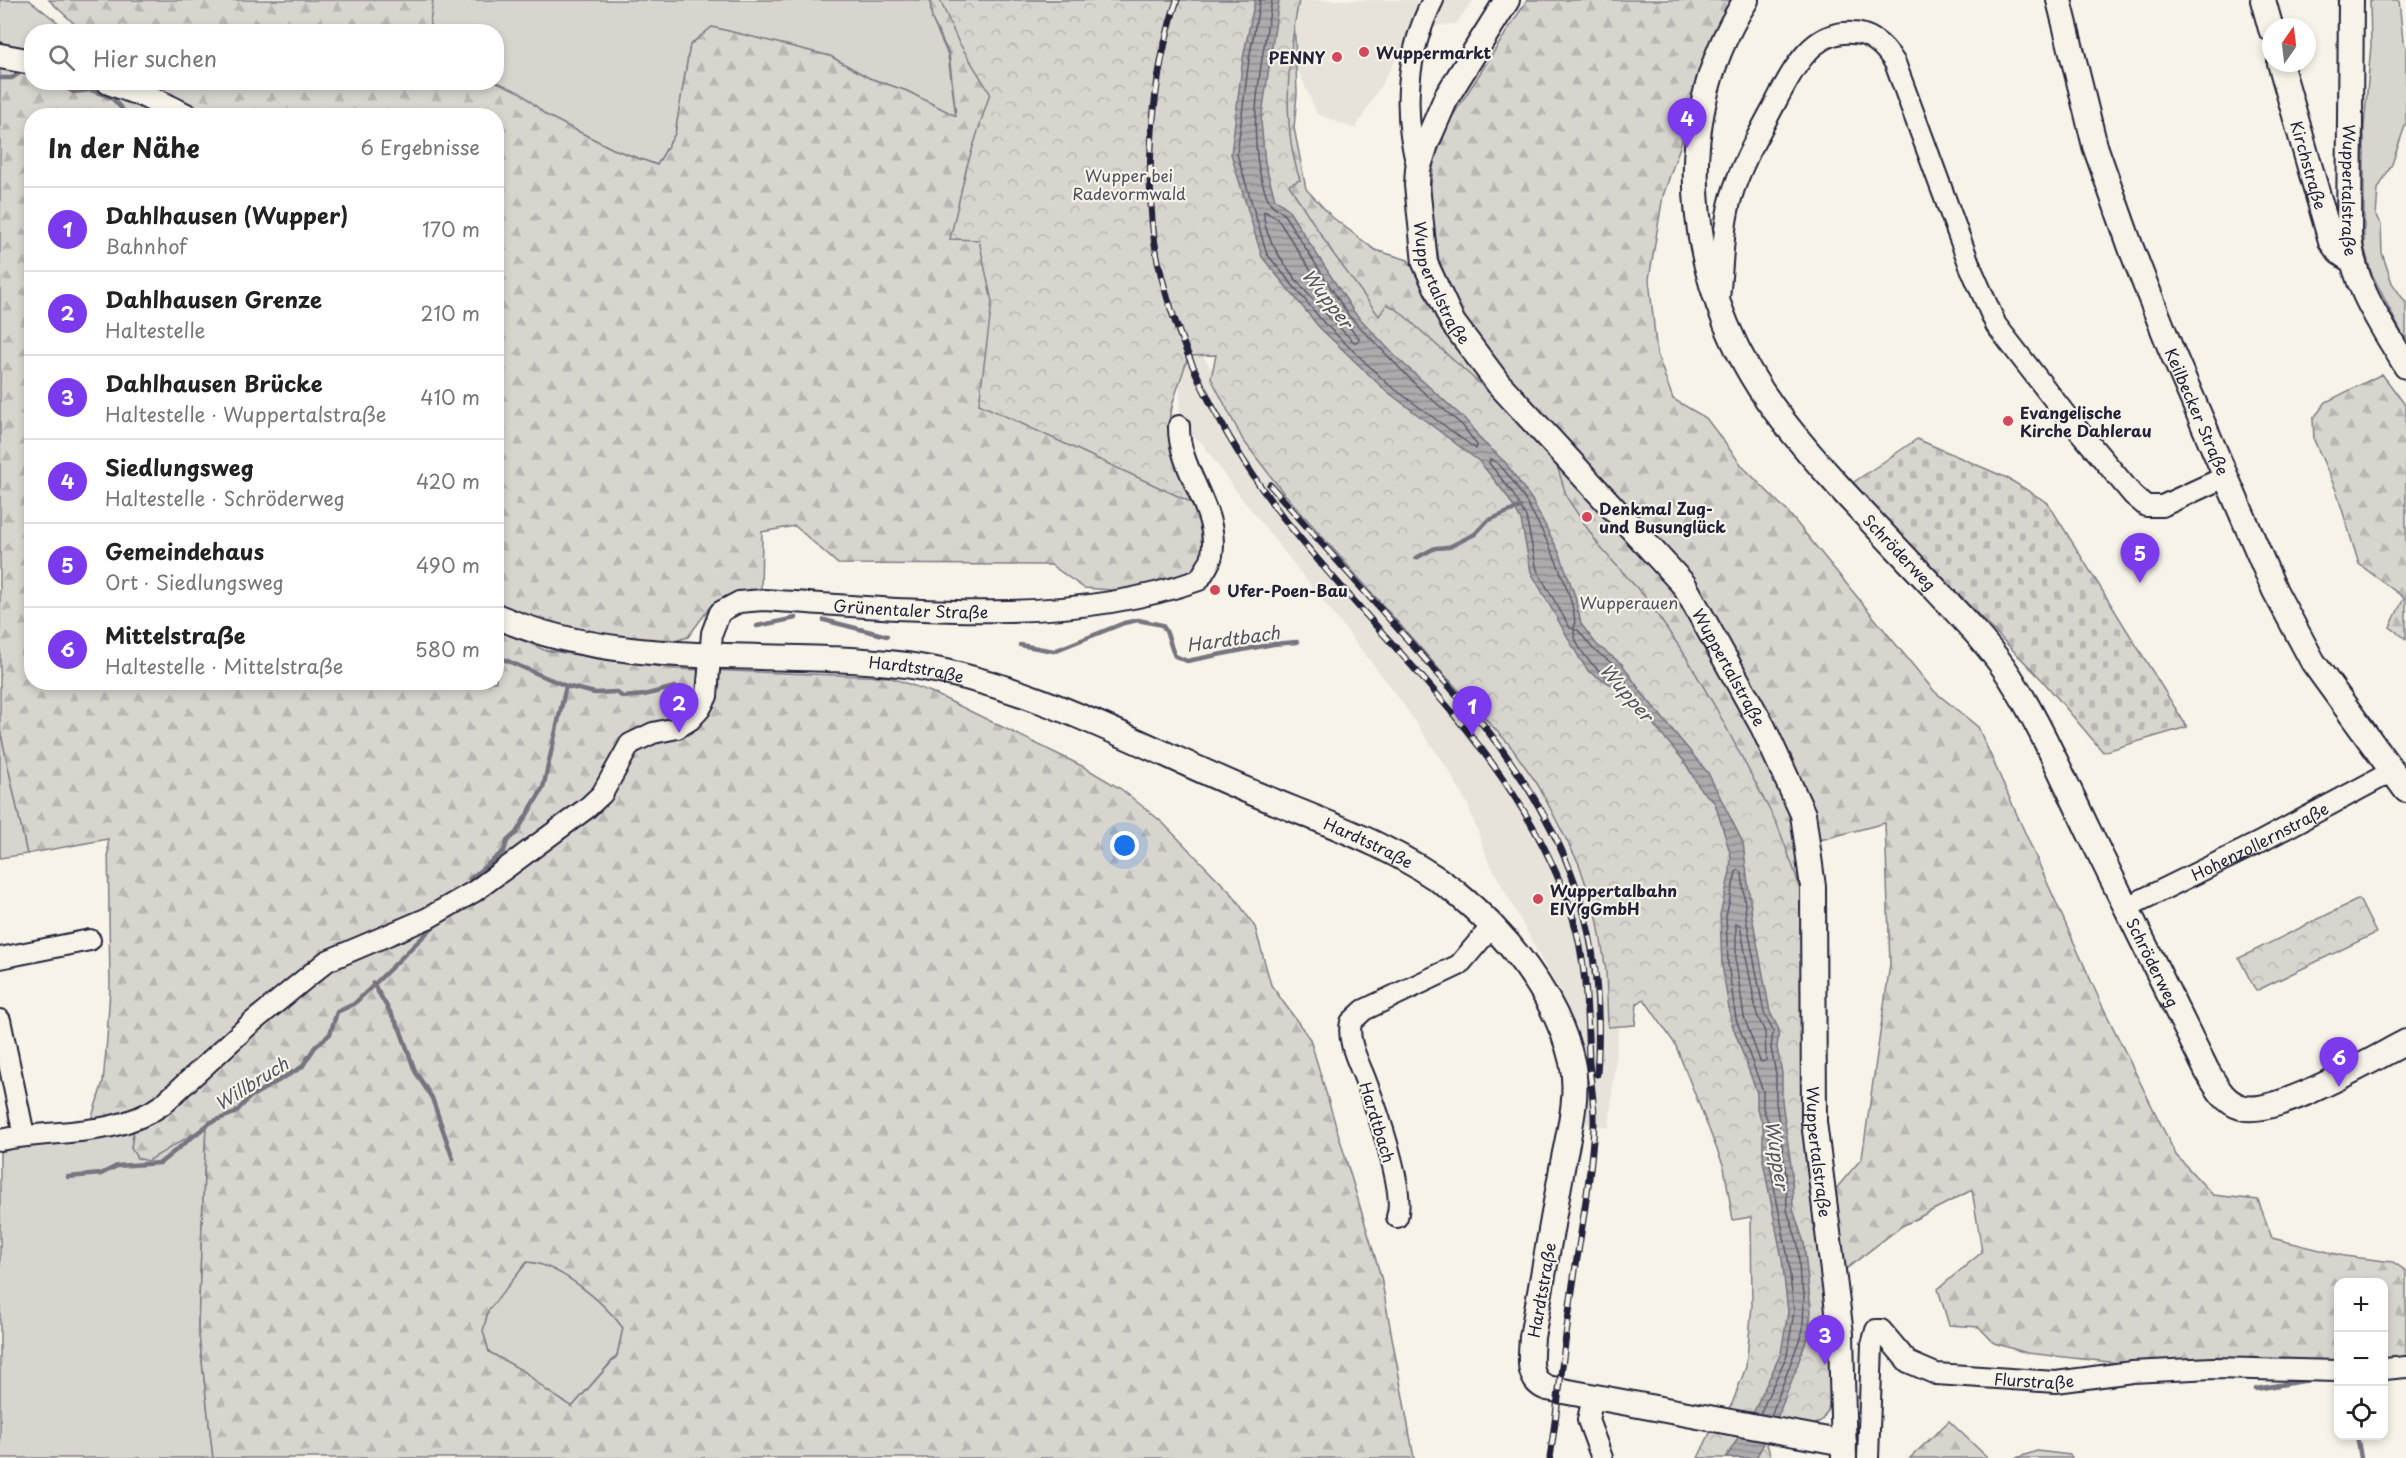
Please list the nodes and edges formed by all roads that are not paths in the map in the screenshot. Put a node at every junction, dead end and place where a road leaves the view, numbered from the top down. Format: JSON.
{"nodes":[{"id":1,"x":1433,"y":0,"type":"edge"},
{"id":2,"x":1507,"y":0,"type":"edge"},
{"id":3,"x":1746,"y":0,"type":"edge"},
{"id":4,"x":2059,"y":0,"type":"edge"},
{"id":5,"x":2263,"y":0,"type":"edge"},
{"id":6,"x":2350,"y":0,"type":"edge"},
{"id":7,"x":2268,"y":18,"type":"edge"},
{"id":8,"x":0,"y":56,"type":"edge"},
{"id":9,"x":24,"y":60,"type":"edge"},
{"id":10,"x":2283,"y":72,"type":"edge"},
{"id":11,"x":130,"y":90,"type":"edge"},
{"id":12,"x":170,"y":108,"type":"edge"},
{"id":13,"x":1418,"y":169,"type":"junction"},
{"id":14,"x":2351,"y":260,"type":"junction"},
{"id":15,"x":1718,"y":301,"type":"junction"},
{"id":16,"x":2406,"y":366,"type":"edge"},
{"id":17,"x":1179,"y":426,"type":"dead end"},
{"id":18,"x":2225,"y":477,"type":"junction"},
{"id":19,"x":504,"y":619,"type":"edge"},
{"id":20,"x":710,"y":654,"type":"junction"},
{"id":21,"x":2399,"y":781,"type":"edge"},
{"id":22,"x":2127,"y":907,"type":"junction"},
{"id":23,"x":1492,"y":926,"type":"junction"},
{"id":24,"x":90,"y":940,"type":"dead end"},
{"id":25,"x":0,"y":958,"type":"edge"},
{"id":26,"x":0,"y":1020,"type":"edge"},
{"id":27,"x":2406,"y":1042,"type":"edge"},
{"id":28,"x":24,"y":1135,"type":"junction"},
{"id":29,"x":0,"y":1140,"type":"edge"},
{"id":30,"x":1397,"y":1217,"type":"dead end"},
{"id":31,"x":2406,"y":1367,"type":"edge"},
{"id":32,"x":2388,"y":1369,"type":"edge"},
{"id":33,"x":2334,"y":1371,"type":"edge"},
{"id":34,"x":1593,"y":1397,"type":"junction"},
{"id":35,"x":1844,"y":1451,"type":"edge"},
{"id":36,"x":1602,"y":1458,"type":"edge"},
{"id":37,"x":1868,"y":1458,"type":"edge"}],
"edges":[{"from":1,"to":13,"type":"street"},
{"from":2,"to":13,"type":"main road","name":"Wuppertalstraße"},
{"from":3,"to":15,"type":"main road","name":"Schröderweg"},
{"from":4,"to":18,"type":"main road","name":"Keilbecker Straße"},
{"from":5,"to":7,"type":"main road"},
{"from":6,"to":14,"type":"main road","name":"Wuppertalstraße"},
{"from":8,"to":9,"type":"main road"},
{"from":10,"to":14,"type":"main road","name":"Kirchstraße"},
{"from":11,"to":12,"type":"main road"},
{"from":13,"to":35,"type":"main road","name":"Wuppertalstraße"},
{"from":14,"to":16,"type":"main road","name":"Wuppertalstraße"},
{"from":15,"to":18,"type":"street"},
{"from":15,"to":22,"type":"main road","name":"Schröderweg"},
{"from":17,"to":20,"type":"street","name":"Grünentaler Straße"},
{"from":18,"to":21,"type":"main road","name":"Keilbecker Straße"},
{"from":19,"to":20,"type":"main road"},
{"from":20,"to":23,"type":"main road","name":"Hardtstraße"},
{"from":20,"to":28,"type":"street"},
{"from":21,"to":22,"type":"street","name":"Hohenzollernstraße"},
{"from":22,"to":27,"type":"main road","name":"Schröderweg"},
{"from":23,"to":30,"type":"street","name":"Hardtbach"},
{"from":23,"to":34,"type":"main road","name":"Hardtstraße"},
{"from":24,"to":25,"type":"street"},
{"from":26,"to":28,"type":"street"},
{"from":28,"to":29,"type":"street"},
{"from":31,"to":32,"type":"street"},
{"from":33,"to":37,"type":"street","name":"Flurstraße"},
{"from":34,"to":35,"type":"main road","name":"Hardtstraße"},
{"from":34,"to":36,"type":"street"}]}
